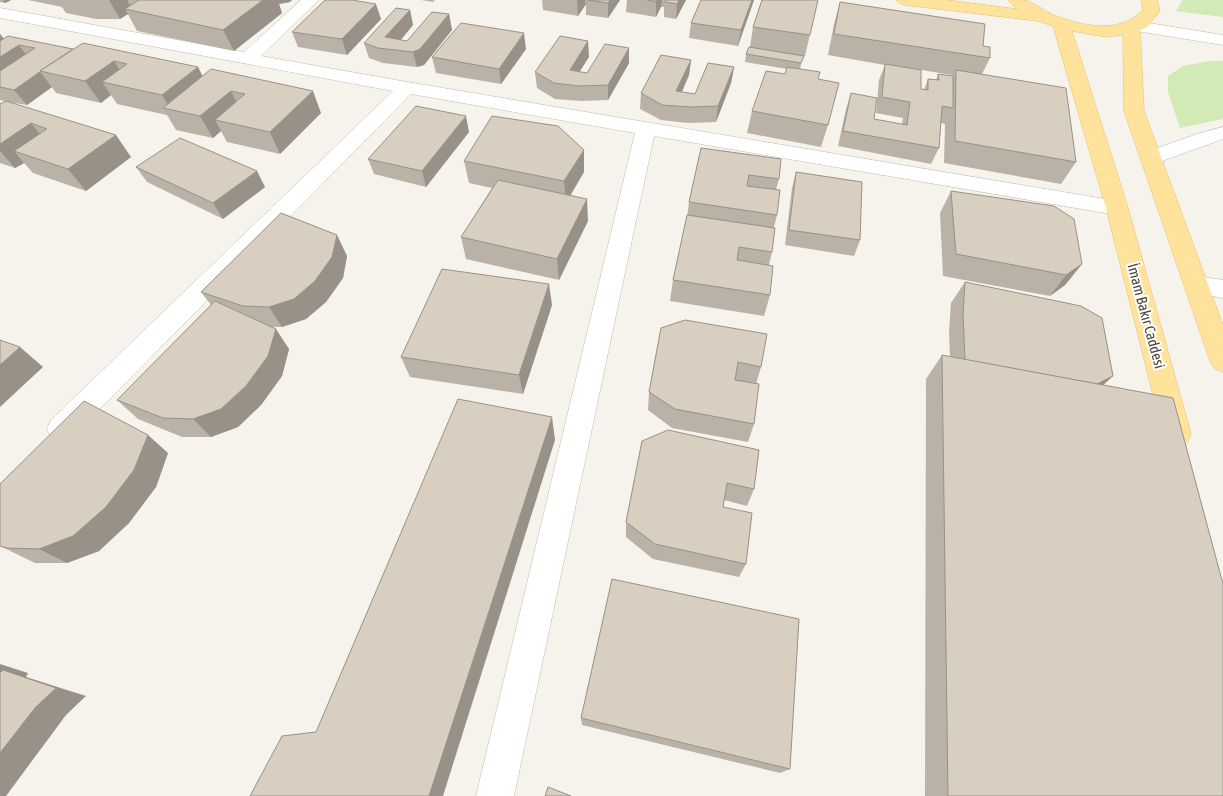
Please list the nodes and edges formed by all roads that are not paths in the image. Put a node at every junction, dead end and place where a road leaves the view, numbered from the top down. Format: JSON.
{"nodes":[{"id":1,"x":311,"y":0,"type":"edge"},
{"id":2,"x":905,"y":0,"type":"edge"},
{"id":3,"x":1016,"y":0,"type":"edge"},
{"id":4,"x":1149,"y":0,"type":"edge"},
{"id":5,"x":0,"y":13,"type":"edge"},
{"id":6,"x":1051,"y":20,"type":"junction"},
{"id":7,"x":1133,"y":27,"type":"junction"},
{"id":8,"x":1223,"y":40,"type":"edge"},
{"id":9,"x":248,"y":58,"type":"junction"},
{"id":10,"x":407,"y":88,"type":"junction"},
{"id":11,"x":646,"y":127,"type":"junction"},
{"id":12,"x":1223,"y":133,"type":"edge"},
{"id":13,"x":1151,"y":158,"type":"junction"},
{"id":14,"x":1117,"y":208,"type":"junction"},
{"id":15,"x":1197,"y":285,"type":"junction"},
{"id":16,"x":1223,"y":289,"type":"edge"},
{"id":17,"x":1223,"y":361,"type":"edge"},
{"id":18,"x":42,"y":448,"type":"edge"},
{"id":19,"x":1183,"y":457,"type":"edge"},
{"id":20,"x":494,"y":796,"type":"edge"}],
"edges":[{"from":1,"to":9,"type":"street"},
{"from":2,"to":6,"type":"main road"},
{"from":3,"to":6,"type":"main road"},
{"from":4,"to":7,"type":"main road"},
{"from":5,"to":9,"type":"street"},
{"from":6,"to":7,"type":"main road"},
{"from":6,"to":14,"type":"main road","name":"İmam Bakır Caddesi"},
{"from":7,"to":8,"type":"street"},
{"from":7,"to":13,"type":"main road"},
{"from":9,"to":10,"type":"street"},
{"from":10,"to":11,"type":"street"},
{"from":10,"to":18,"type":"street"},
{"from":11,"to":14,"type":"street"},
{"from":11,"to":20,"type":"street"},
{"from":12,"to":13,"type":"street"},
{"from":13,"to":15,"type":"main road"},
{"from":14,"to":19,"type":"main road","name":"İmam Bakır Caddesi"},
{"from":15,"to":16,"type":"street"},
{"from":15,"to":17,"type":"main road"}]}
